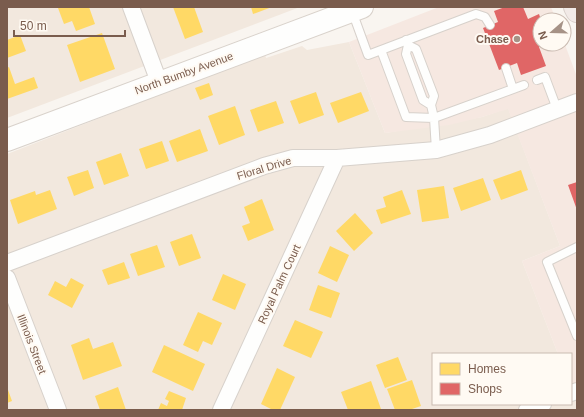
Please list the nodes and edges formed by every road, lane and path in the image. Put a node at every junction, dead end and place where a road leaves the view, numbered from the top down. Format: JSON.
{"nodes":[{"id":1,"x":130,"y":7,"type":"edge"},
{"id":2,"x":575,"y":7,"type":"edge"},
{"id":3,"x":346,"y":10,"type":"edge"},
{"id":4,"x":577,"y":11,"type":"edge"},
{"id":5,"x":490,"y":25,"type":"dead end"},
{"id":6,"x":407,"y":43,"type":"junction"},
{"id":7,"x":381,"y":50,"type":"junction"},
{"id":8,"x":506,"y":68,"type":"dead end"},
{"id":9,"x":537,"y":80,"type":"dead end"},
{"id":10,"x":159,"y":82,"type":"junction"},
{"id":11,"x":524,"y":85,"type":"dead end"},
{"id":12,"x":513,"y":89,"type":"junction"},
{"id":13,"x":577,"y":102,"type":"edge"},
{"id":14,"x":432,"y":105,"type":"junction"},
{"id":15,"x":557,"y":110,"type":"junction"},
{"id":16,"x":434,"y":118,"type":"junction"},
{"id":17,"x":7,"y":140,"type":"edge"},
{"id":18,"x":436,"y":150,"type":"junction"},
{"id":19,"x":337,"y":158,"type":"junction"},
{"id":20,"x":577,"y":247,"type":"edge"},
{"id":21,"x":7,"y":263,"type":"edge"},
{"id":22,"x":7,"y":278,"type":"edge"},
{"id":23,"x":576,"y":332,"type":"edge"},
{"id":24,"x":540,"y":405,"type":"edge"},
{"id":25,"x":58,"y":410,"type":"edge"},
{"id":26,"x":221,"y":410,"type":"edge"},
{"id":27,"x":527,"y":410,"type":"edge"}],
"edges":[{"from":1,"to":10,"type":"street"},
{"from":2,"to":4,"type":"highway"},
{"from":3,"to":7,"type":"lane"},
{"from":3,"to":10,"type":"street","name":"North Bumby Avenue"},
{"from":5,"to":6,"type":"lane"},
{"from":6,"to":7,"type":"lane"},
{"from":6,"to":14,"type":"lane"},
{"from":6,"to":14,"type":"lane"},
{"from":7,"to":16,"type":"lane"},
{"from":8,"to":12,"type":"lane"},
{"from":9,"to":15,"type":"lane"},
{"from":10,"to":17,"type":"street","name":"North Bumby Avenue"},
{"from":11,"to":12,"type":"lane"},
{"from":12,"to":16,"type":"lane"},
{"from":13,"to":15,"type":"street","name":"Floral Drive"},
{"from":14,"to":16,"type":"lane"},
{"from":15,"to":18,"type":"street","name":"Floral Drive"},
{"from":16,"to":18,"type":"lane"},
{"from":18,"to":19,"type":"street","name":"Floral Drive"},
{"from":19,"to":21,"type":"street","name":"Floral Drive"},
{"from":19,"to":26,"type":"street","name":"Royal Palm Court"},
{"from":20,"to":23,"type":"lane"},
{"from":22,"to":25,"type":"street","name":"Illinois Street"},
{"from":24,"to":27,"type":"street"}]}
